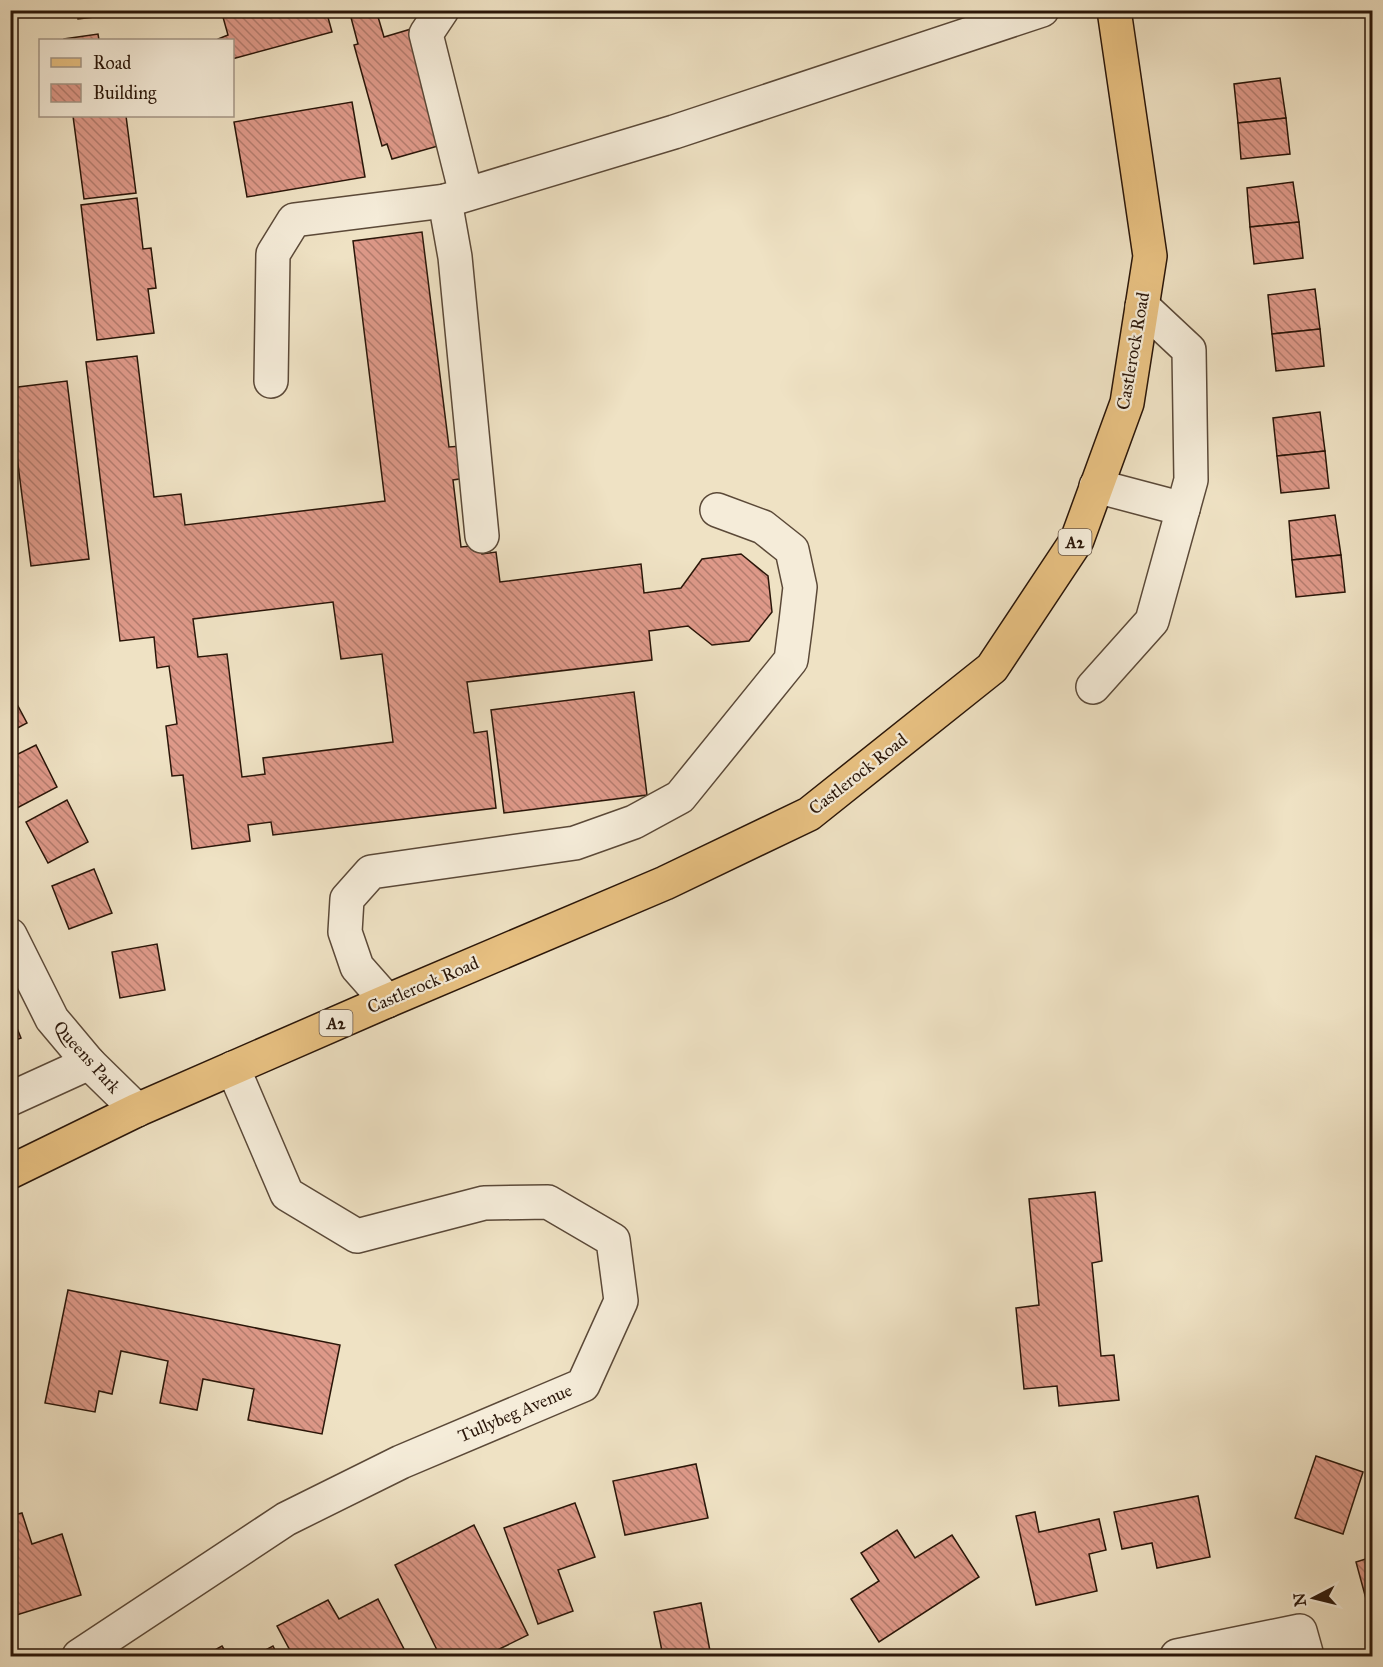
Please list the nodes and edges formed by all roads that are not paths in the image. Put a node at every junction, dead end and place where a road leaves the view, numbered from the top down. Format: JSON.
{"nodes":[{"id":1,"x":442,"y":10,"type":"edge"},
{"id":2,"x":1042,"y":10,"type":"edge"},
{"id":3,"x":1114,"y":10,"type":"edge"},
{"id":4,"x":455,"y":198,"type":"junction"},
{"id":5,"x":1142,"y":306,"type":"junction"},
{"id":6,"x":271,"y":381,"type":"dead end"},
{"id":7,"x":1096,"y":486,"type":"junction"},
{"id":8,"x":1183,"y":509,"type":"junction"},
{"id":9,"x":717,"y":510,"type":"dead end"},
{"id":10,"x":482,"y":536,"type":"dead end"},
{"id":11,"x":1093,"y":687,"type":"dead end"},
{"id":12,"x":10,"y":935,"type":"edge"},
{"id":13,"x":387,"y":1001,"type":"junction"},
{"id":14,"x":89,"y":1063,"type":"junction"},
{"id":15,"x":233,"y":1068,"type":"junction"},
{"id":16,"x":10,"y":1099,"type":"edge"},
{"id":17,"x":137,"y":1110,"type":"junction"},
{"id":18,"x":10,"y":1172,"type":"edge"},
{"id":19,"x":93,"y":1653,"type":"edge"},
{"id":20,"x":1177,"y":1656,"type":"edge"},
{"id":21,"x":1307,"y":1656,"type":"edge"}],
"edges":[{"from":1,"to":4,"type":"street"},
{"from":2,"to":4,"type":"street"},
{"from":3,"to":5,"type":"main road","name":"Castlerock Road","number":"A2"},
{"from":4,"to":6,"type":"street"},
{"from":4,"to":10,"type":"street"},
{"from":5,"to":7,"type":"main road","name":"Castlerock Road","number":"A2"},
{"from":5,"to":8,"type":"street"},
{"from":7,"to":8,"type":"street"},
{"from":7,"to":13,"type":"main road","name":"Castlerock Road","number":"A2"},
{"from":8,"to":11,"type":"street"},
{"from":9,"to":13,"type":"street"},
{"from":12,"to":14,"type":"street","name":"Queens Park"},
{"from":13,"to":15,"type":"main road","name":"Castlerock Road","number":"A2"},
{"from":14,"to":16,"type":"street"},
{"from":14,"to":17,"type":"street","name":"Queens Park"},
{"from":15,"to":17,"type":"main road","name":"Castlerock Road","number":"A2"},
{"from":15,"to":19,"type":"street","name":"Tullybeg Avenue"},
{"from":17,"to":18,"type":"main road","name":"Castlerock Road","number":"A2"},
{"from":20,"to":21,"type":"street"}]}
